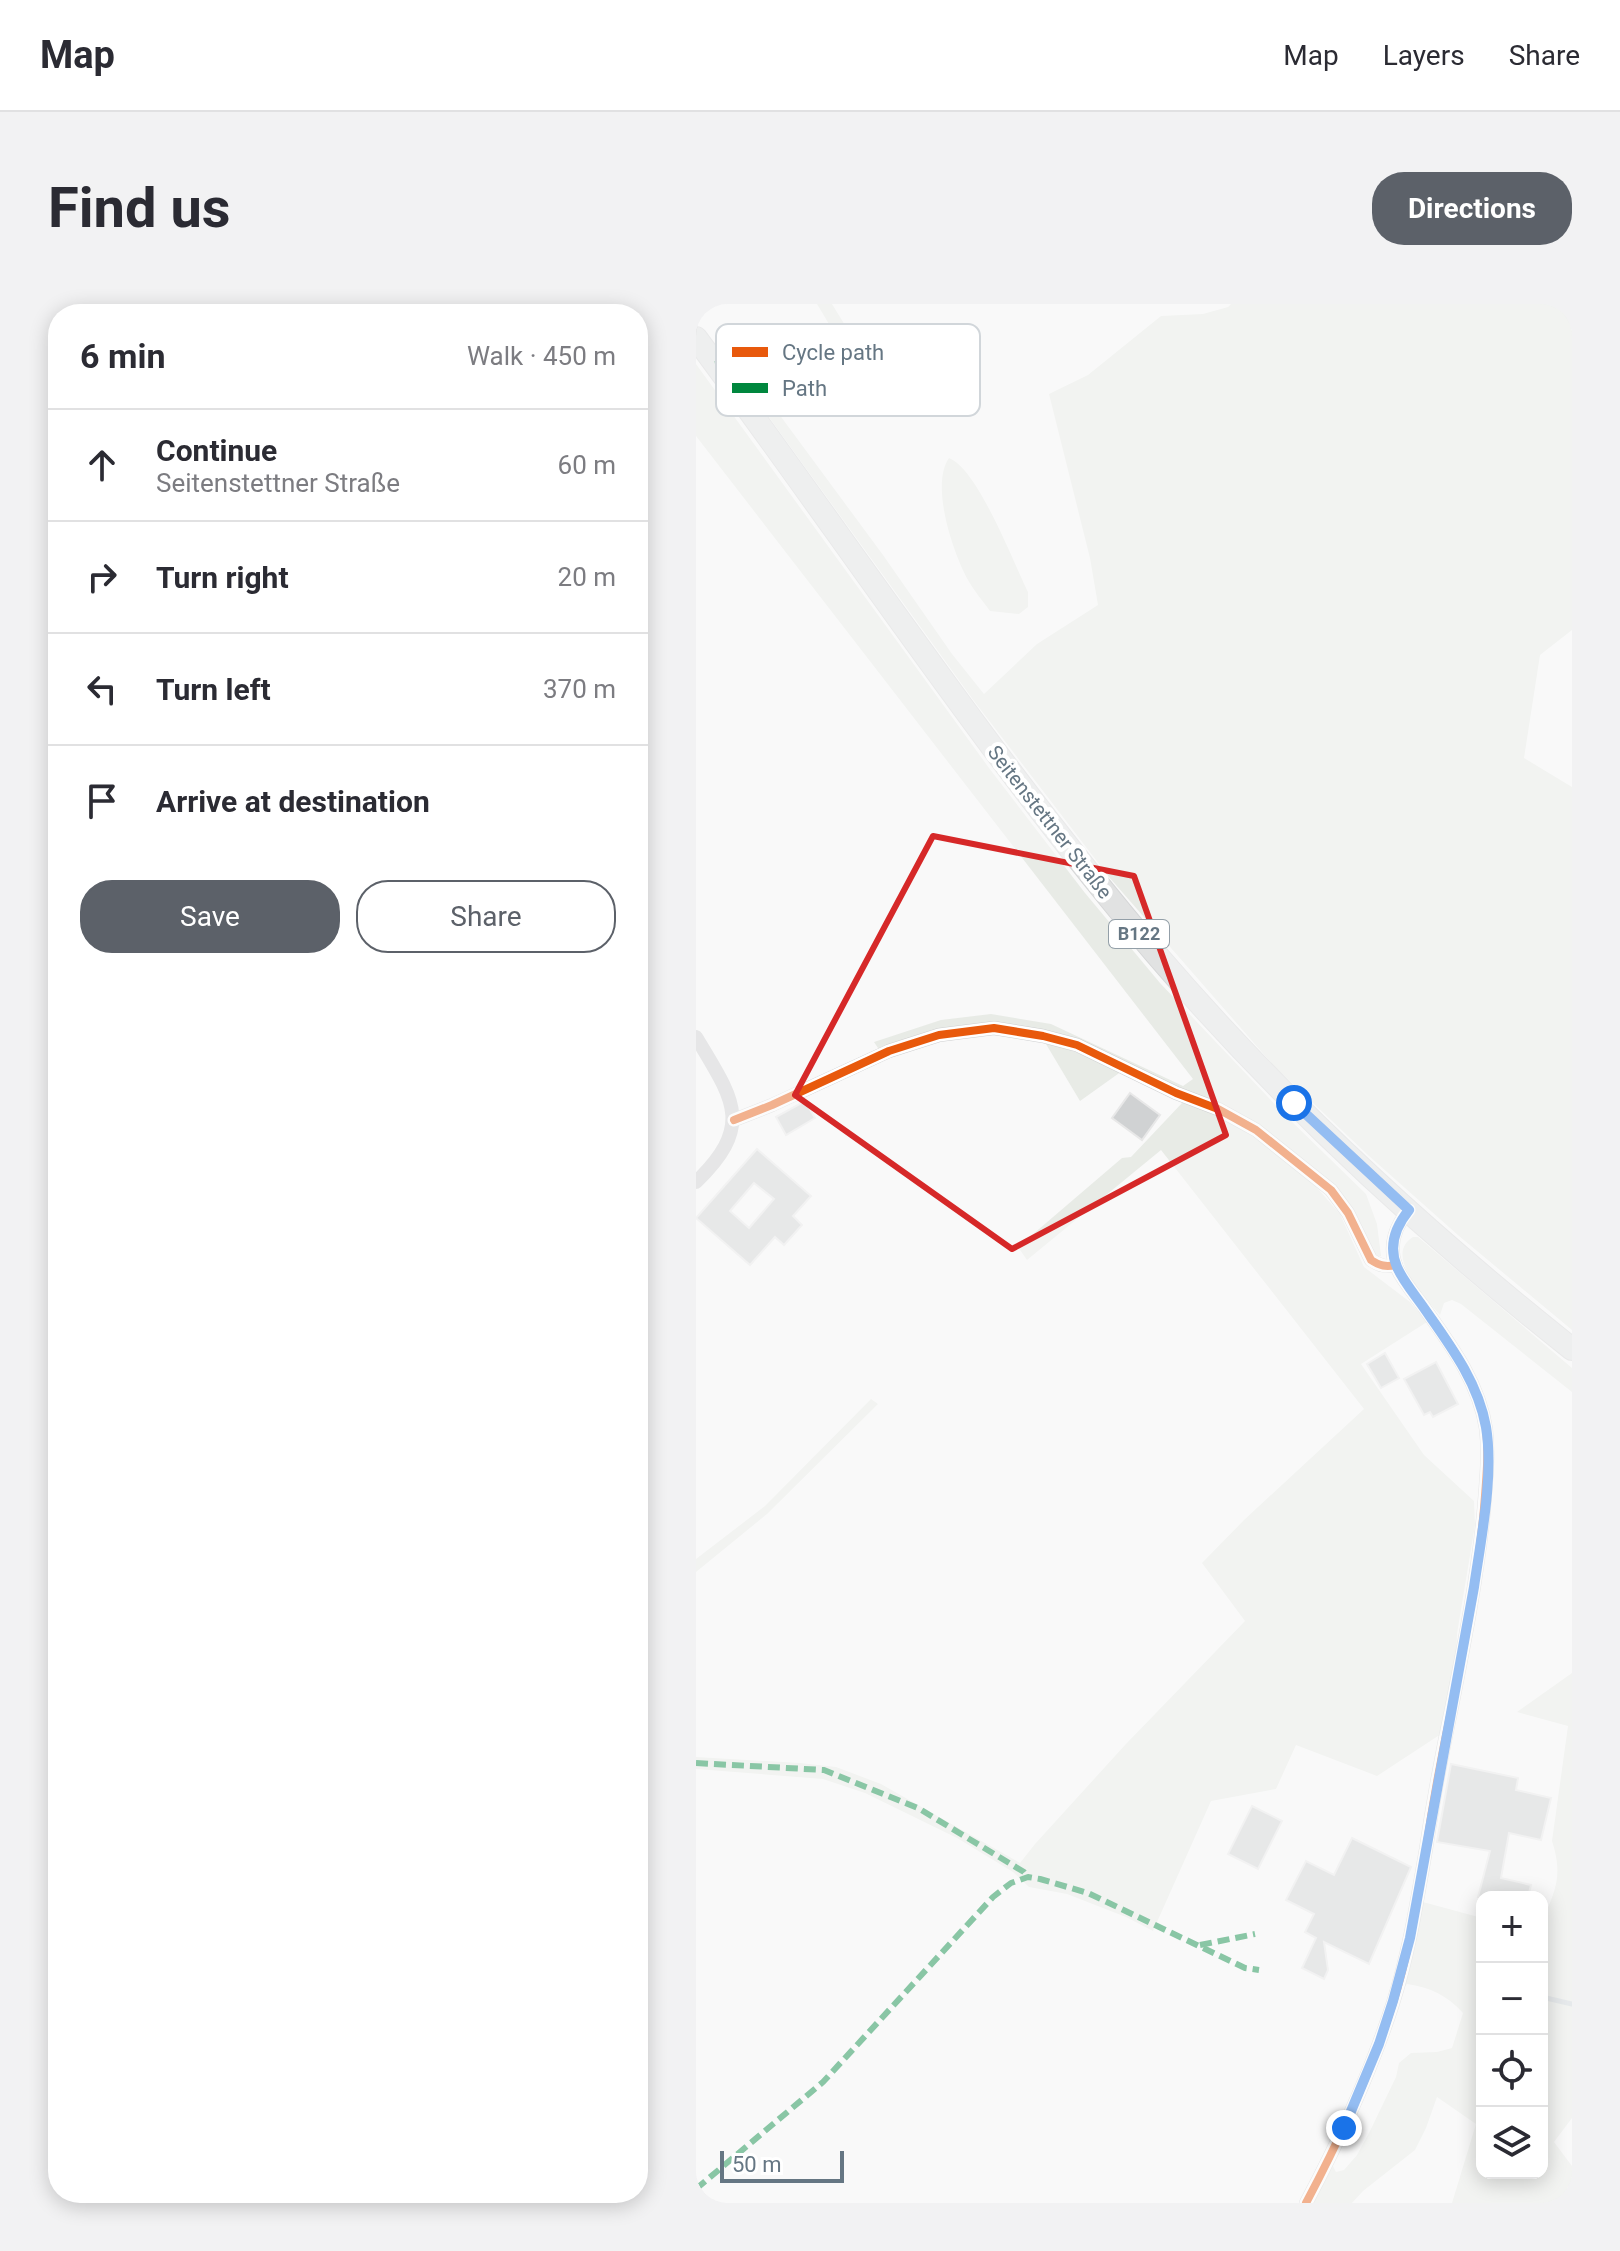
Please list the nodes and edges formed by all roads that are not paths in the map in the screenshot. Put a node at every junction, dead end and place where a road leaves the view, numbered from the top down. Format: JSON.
{"nodes":[{"id":1,"x":696,"y":338,"type":"edge"},
{"id":2,"x":716,"y":366,"type":"edge"},
{"id":3,"x":752,"y":416,"type":"edge"},
{"id":4,"x":696,"y":1037,"type":"edge"},
{"id":5,"x":734,"y":1120,"type":"junction"},
{"id":6,"x":696,"y":1182,"type":"edge"},
{"id":7,"x":1409,"y":1210,"type":"junction"},
{"id":8,"x":1396,"y":1265,"type":"junction"},
{"id":9,"x":1572,"y":1349,"type":"edge"},
{"id":10,"x":1306,"y":2203,"type":"edge"}],
"edges":[{"from":1,"to":2,"type":"main road","name":"Seitenstettner Straße","number":"B122"},
{"from":3,"to":7,"type":"main road","name":"Seitenstettner Straße","number":"B122"},
{"from":4,"to":5,"type":"street"},
{"from":5,"to":6,"type":"street"},
{"from":5,"to":8,"type":"street"},
{"from":7,"to":8,"type":"street"},
{"from":7,"to":9,"type":"main road","name":"Seitenstettner Straße","number":"B122"},
{"from":8,"to":10,"type":"street"}]}
